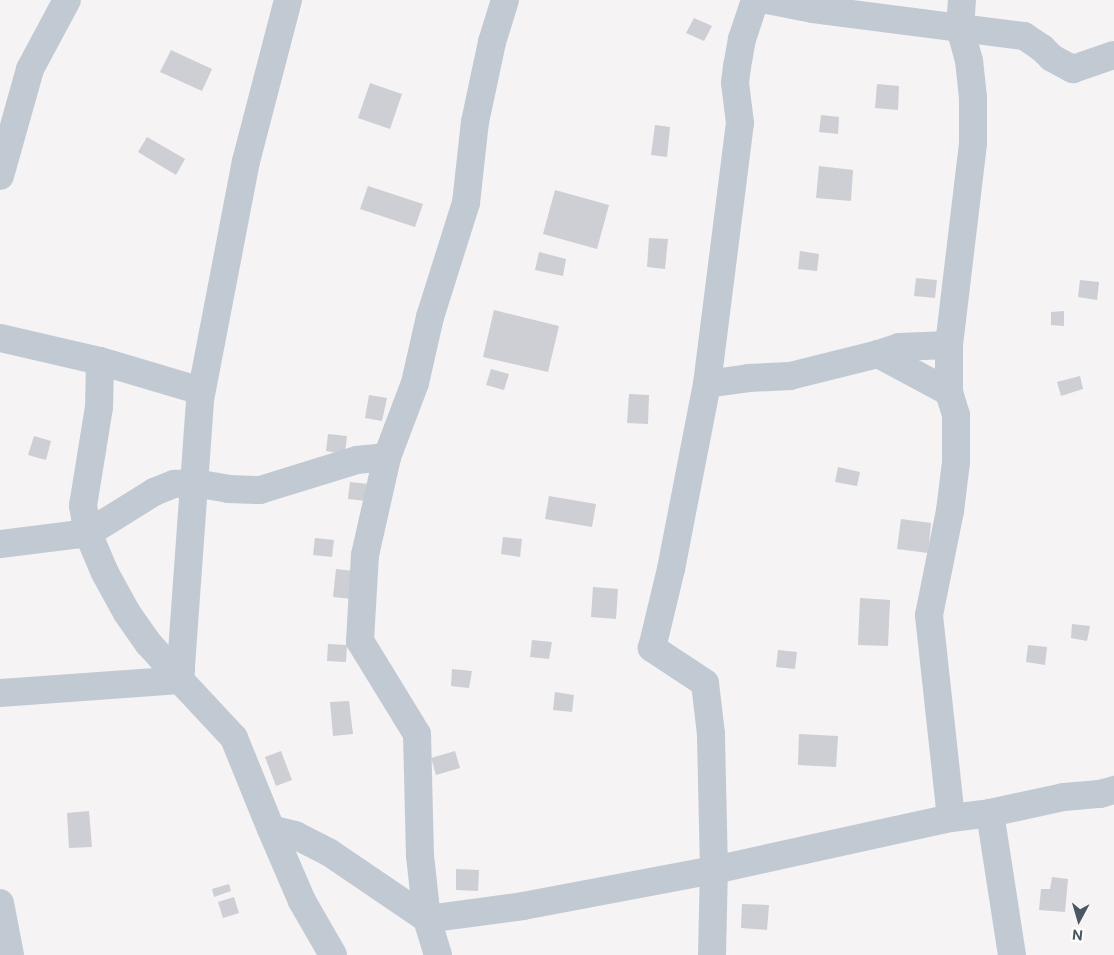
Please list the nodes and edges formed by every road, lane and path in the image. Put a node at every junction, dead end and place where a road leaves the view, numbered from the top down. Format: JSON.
{"nodes":[{"id":1,"x":67,"y":0,"type":"edge"},
{"id":2,"x":288,"y":0,"type":"edge"},
{"id":3,"x":504,"y":0,"type":"edge"},
{"id":4,"x":755,"y":0,"type":"edge"},
{"id":5,"x":767,"y":0,"type":"edge"},
{"id":6,"x":962,"y":0,"type":"edge"},
{"id":7,"x":960,"y":28,"type":"junction"},
{"id":8,"x":1114,"y":55,"type":"edge"},
{"id":9,"x":0,"y":176,"type":"edge"},
{"id":10,"x":0,"y":338,"type":"edge"},
{"id":11,"x":949,"y":345,"type":"junction"},
{"id":12,"x":878,"y":354,"type":"junction"},
{"id":13,"x":100,"y":361,"type":"junction"},
{"id":14,"x":707,"y":384,"type":"junction"},
{"id":15,"x":201,"y":391,"type":"junction"},
{"id":16,"x":949,"y":392,"type":"junction"},
{"id":17,"x":387,"y":457,"type":"junction"},
{"id":18,"x":195,"y":483,"type":"junction"},
{"id":19,"x":88,"y":533,"type":"junction"},
{"id":20,"x":0,"y":544,"type":"edge"},
{"id":21,"x":180,"y":675,"type":"junction"},
{"id":22,"x":0,"y":693,"type":"edge"},
{"id":23,"x":1114,"y":790,"type":"edge"},
{"id":24,"x":990,"y":814,"type":"junction"},
{"id":25,"x":951,"y":818,"type":"junction"},
{"id":26,"x":271,"y":829,"type":"junction"},
{"id":27,"x":714,"y":870,"type":"junction"},
{"id":28,"x":0,"y":904,"type":"edge"},
{"id":29,"x":427,"y":918,"type":"junction"},
{"id":30,"x":10,"y":955,"type":"edge"},
{"id":31,"x":333,"y":955,"type":"edge"},
{"id":32,"x":438,"y":955,"type":"edge"},
{"id":33,"x":712,"y":955,"type":"edge"},
{"id":34,"x":1012,"y":955,"type":"edge"}],
"edges":[{"from":1,"to":9,"type":"street"},
{"from":2,"to":15,"type":"street"},
{"from":3,"to":17,"type":"street"},
{"from":4,"to":14,"type":"street"},
{"from":5,"to":7,"type":"street"},
{"from":6,"to":7,"type":"street"},
{"from":7,"to":8,"type":"street"},
{"from":7,"to":11,"type":"street"},
{"from":10,"to":13,"type":"street"},
{"from":11,"to":12,"type":"street"},
{"from":11,"to":16,"type":"street"},
{"from":12,"to":14,"type":"street"},
{"from":12,"to":16,"type":"street"},
{"from":13,"to":15,"type":"street"},
{"from":13,"to":19,"type":"street"},
{"from":14,"to":27,"type":"street"},
{"from":15,"to":18,"type":"street"},
{"from":16,"to":25,"type":"street"},
{"from":17,"to":18,"type":"street"},
{"from":17,"to":29,"type":"street"},
{"from":18,"to":19,"type":"street"},
{"from":18,"to":21,"type":"street"},
{"from":19,"to":20,"type":"street"},
{"from":19,"to":21,"type":"street"},
{"from":21,"to":22,"type":"street"},
{"from":21,"to":26,"type":"street"},
{"from":23,"to":24,"type":"street"},
{"from":24,"to":25,"type":"street"},
{"from":24,"to":34,"type":"street"},
{"from":25,"to":27,"type":"street"},
{"from":26,"to":29,"type":"street"},
{"from":26,"to":31,"type":"street"},
{"from":27,"to":29,"type":"street"},
{"from":27,"to":33,"type":"street"},
{"from":28,"to":30,"type":"street"},
{"from":29,"to":32,"type":"street"}]}
